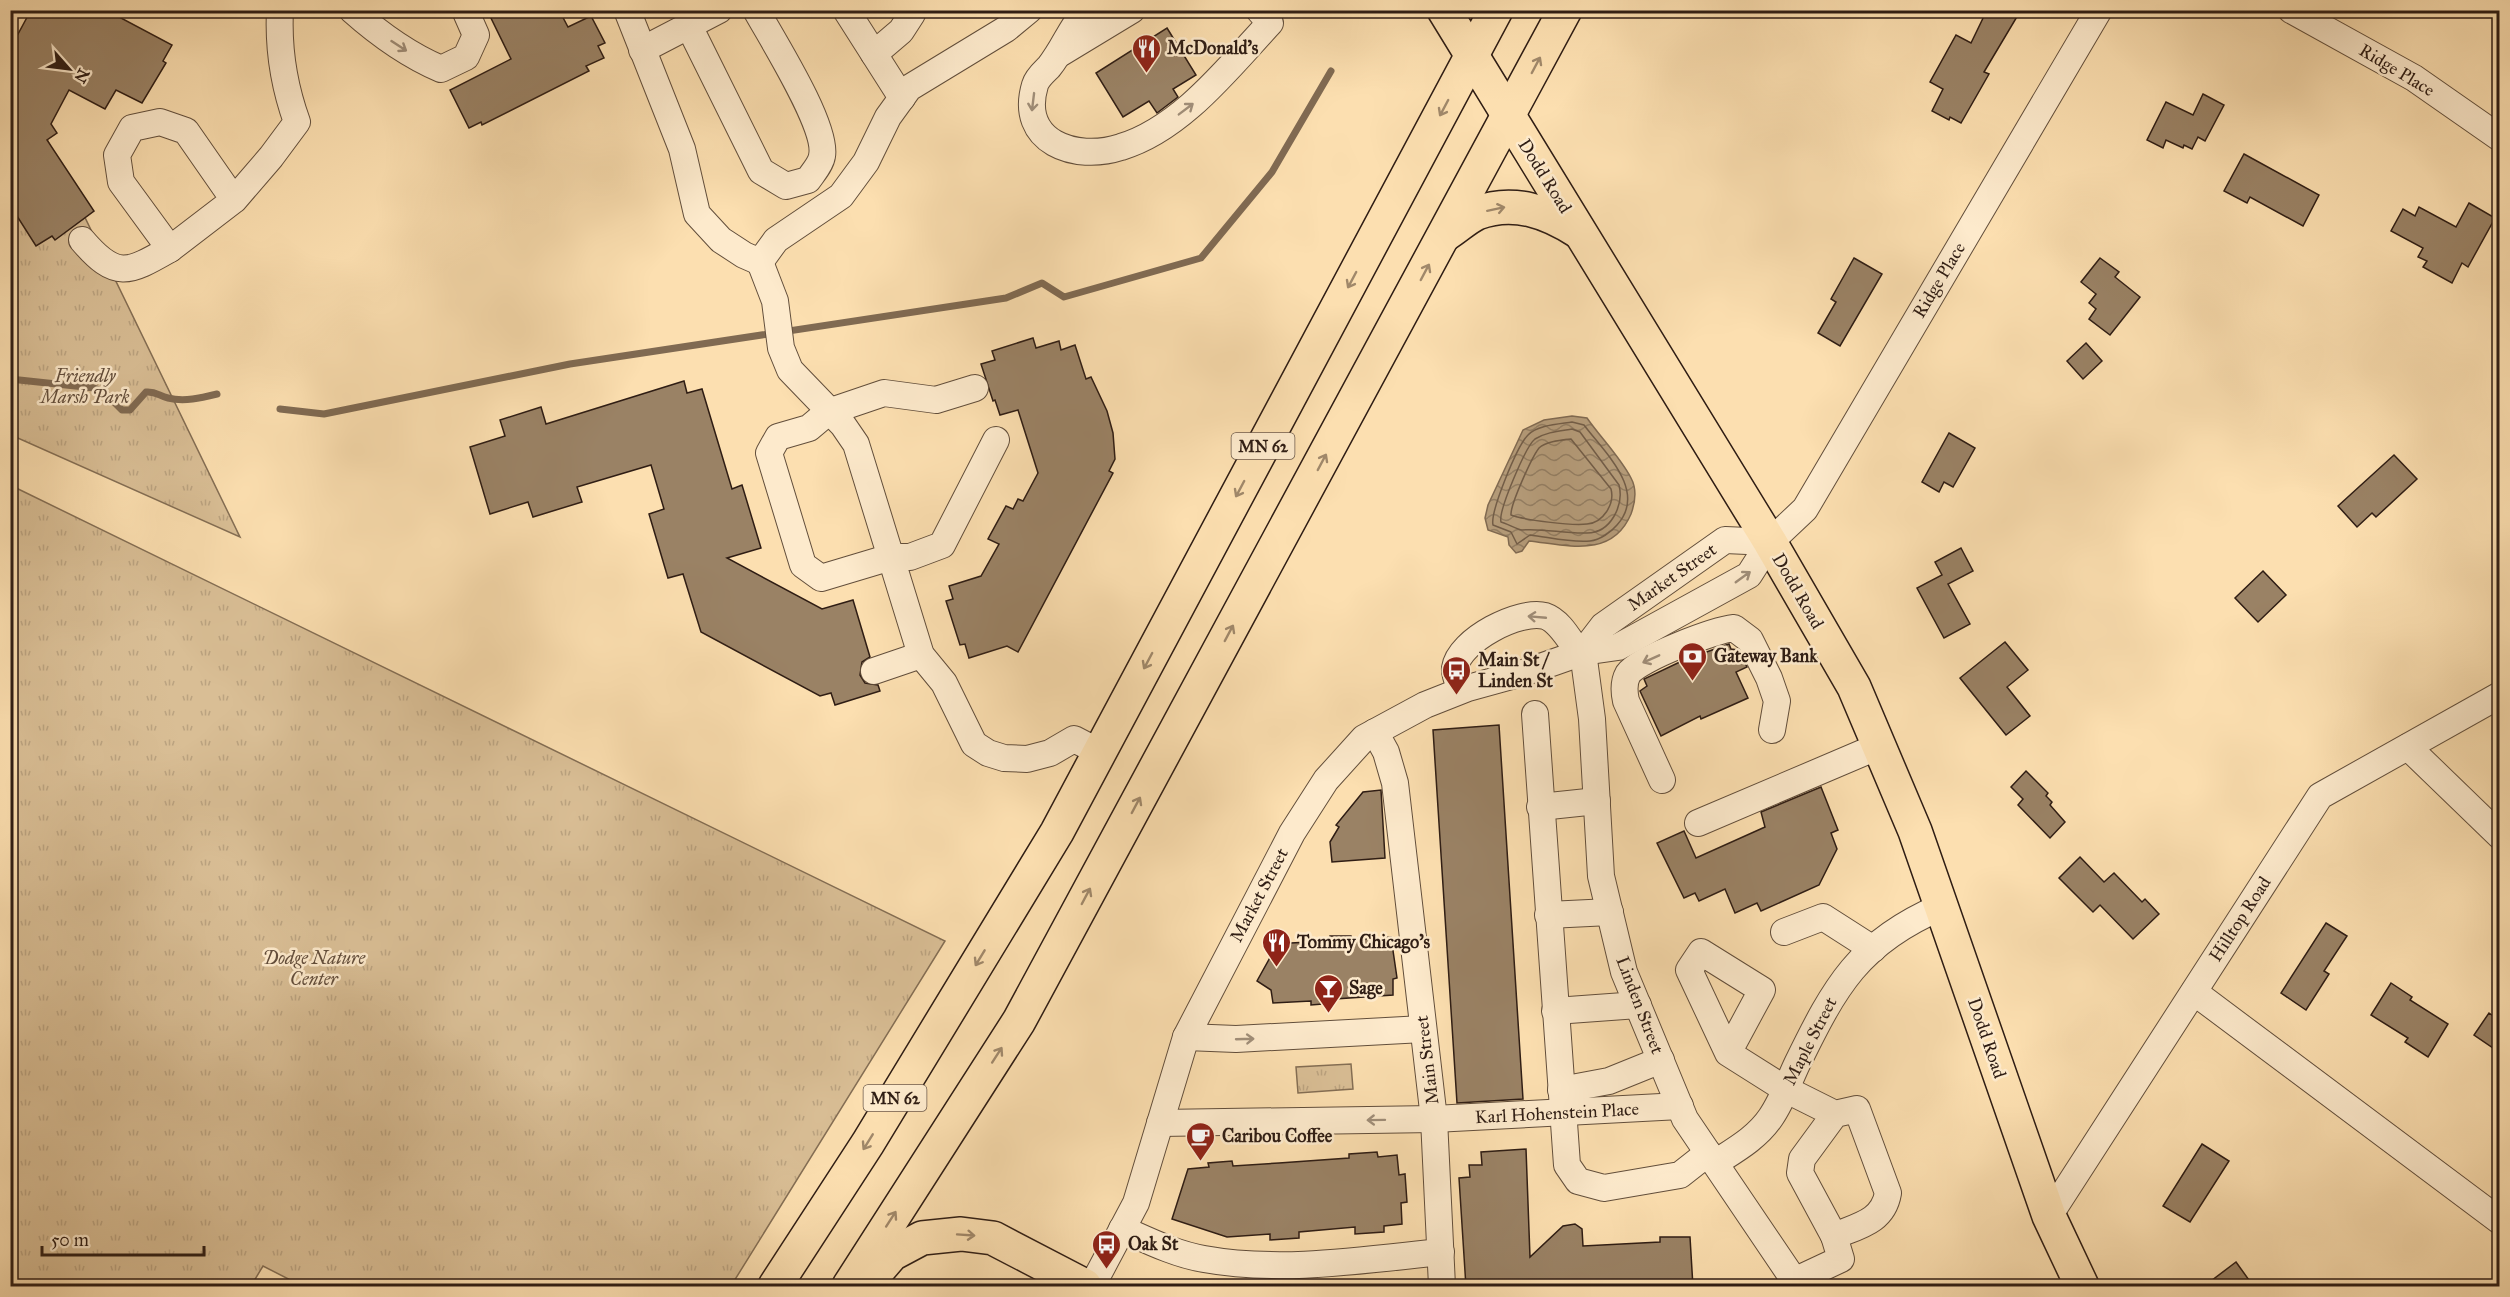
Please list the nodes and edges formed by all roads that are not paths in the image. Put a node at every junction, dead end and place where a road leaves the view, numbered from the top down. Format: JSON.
{"nodes":[{"id":1,"x":280,"y":10,"type":"edge"},
{"id":2,"x":352,"y":10,"type":"edge"},
{"id":3,"x":465,"y":10,"type":"edge"},
{"id":4,"x":627,"y":10,"type":"edge"},
{"id":5,"x":719,"y":10,"type":"edge"},
{"id":6,"x":756,"y":10,"type":"edge"},
{"id":7,"x":846,"y":10,"type":"edge"},
{"id":8,"x":911,"y":10,"type":"edge"},
{"id":9,"x":1086,"y":10,"type":"edge"},
{"id":10,"x":1132,"y":10,"type":"edge"},
{"id":11,"x":1444,"y":10,"type":"edge"},
{"id":12,"x":1496,"y":10,"type":"edge"},
{"id":13,"x":1565,"y":10,"type":"edge"},
{"id":14,"x":2098,"y":10,"type":"edge"},
{"id":15,"x":2290,"y":10,"type":"edge"},
{"id":16,"x":1021,"y":13,"type":"edge"},
{"id":17,"x":1264,"y":17,"type":"edge"},
{"id":18,"x":689,"y":26,"type":"junction"},
{"id":19,"x":642,"y":50,"type":"junction"},
{"id":20,"x":1060,"y":53,"type":"junction"},
{"id":21,"x":874,"y":54,"type":"junction"},
{"id":22,"x":1471,"y":56,"type":"junction"},
{"id":23,"x":902,"y":98,"type":"junction"},
{"id":24,"x":1509,"y":117,"type":"junction"},
{"id":25,"x":2499,"y":138,"type":"edge"},
{"id":26,"x":234,"y":200,"type":"junction"},
{"id":27,"x":1580,"y":232,"type":"junction"},
{"id":28,"x":1444,"y":235,"type":"junction"},
{"id":29,"x":82,"y":240,"type":"dead end"},
{"id":30,"x":170,"y":249,"type":"junction"},
{"id":31,"x":761,"y":267,"type":"junction"},
{"id":32,"x":975,"y":388,"type":"dead end"},
{"id":33,"x":828,"y":412,"type":"junction"},
{"id":34,"x":996,"y":440,"type":"dead end"},
{"id":35,"x":1770,"y":542,"type":"junction"},
{"id":36,"x":891,"y":557,"type":"junction"},
{"id":37,"x":1581,"y":652,"type":"junction"},
{"id":38,"x":921,"y":655,"type":"junction"},
{"id":39,"x":874,"y":671,"type":"dead end"},
{"id":40,"x":1461,"y":690,"type":"junction"},
{"id":41,"x":2499,"y":695,"type":"edge"},
{"id":42,"x":1535,"y":714,"type":"dead end"},
{"id":43,"x":1772,"y":730,"type":"dead end"},
{"id":44,"x":1375,"y":732,"type":"junction"},
{"id":45,"x":1879,"y":746,"type":"junction"},
{"id":46,"x":2408,"y":747,"type":"junction"},
{"id":47,"x":1099,"y":752,"type":"junction"},
{"id":48,"x":1662,"y":780,"type":"dead end"},
{"id":49,"x":1597,"y":801,"type":"junction"},
{"id":50,"x":1540,"y":807,"type":"junction"},
{"id":51,"x":1698,"y":823,"type":"dead end"},
{"id":52,"x":2499,"y":836,"type":"edge"},
{"id":53,"x":1941,"y":907,"type":"junction"},
{"id":54,"x":1610,"y":912,"type":"junction"},
{"id":55,"x":1548,"y":915,"type":"junction"},
{"id":56,"x":1784,"y":932,"type":"dead end"},
{"id":57,"x":1873,"y":949,"type":"junction"},
{"id":58,"x":2194,"y":992,"type":"junction"},
{"id":59,"x":1638,"y":1005,"type":"junction"},
{"id":60,"x":1555,"y":1011,"type":"junction"},
{"id":61,"x":1424,"y":1029,"type":"junction"},
{"id":62,"x":1186,"y":1037,"type":"junction"},
{"id":63,"x":1728,"y":1053,"type":"dead end"},
{"id":64,"x":1661,"y":1060,"type":"junction"},
{"id":65,"x":1785,"y":1089,"type":"junction"},
{"id":66,"x":1562,"y":1101,"type":"junction"},
{"id":67,"x":1680,"y":1106,"type":"junction"},
{"id":68,"x":1835,"y":1114,"type":"junction"},
{"id":69,"x":1434,"y":1119,"type":"junction"},
{"id":70,"x":1160,"y":1122,"type":"junction"},
{"id":71,"x":1711,"y":1158,"type":"junction"},
{"id":72,"x":2049,"y":1216,"type":"junction"},
{"id":73,"x":2499,"y":1221,"type":"edge"},
{"id":74,"x":1122,"y":1228,"type":"junction"},
{"id":75,"x":1834,"y":1236,"type":"junction"},
{"id":76,"x":1441,"y":1252,"type":"junction"},
{"id":77,"x":1796,"y":1284,"type":"edge"},
{"id":78,"x":775,"y":1287,"type":"edge"},
{"id":79,"x":849,"y":1287,"type":"edge"},
{"id":80,"x":863,"y":1287,"type":"edge"},
{"id":81,"x":1084,"y":1287,"type":"edge"},
{"id":82,"x":1092,"y":1287,"type":"edge"},
{"id":83,"x":1442,"y":1287,"type":"edge"},
{"id":84,"x":2082,"y":1287,"type":"edge"}],
"edges":[{"from":1,"to":26,"type":"street"},
{"from":2,"to":3,"type":"street","one_way":true},
{"from":4,"to":19,"type":"street"},
{"from":5,"to":18,"type":"street"},
{"from":6,"to":18,"type":"street"},
{"from":7,"to":21,"type":"street"},
{"from":8,"to":21,"type":"street"},
{"from":9,"to":20,"type":"street"},
{"from":10,"to":20,"type":"street"},
{"from":11,"to":22,"type":"main road","name":"Dodd Road"},
{"from":12,"to":22,"type":"main road","number":"MN 62"},
{"from":24,"to":13,"type":"main road","number":"MN 62","one_way":true},
{"from":14,"to":35,"type":"street","name":"Ridge Place"},
{"from":15,"to":25,"type":"street","name":"Ridge Place"},
{"from":16,"to":23,"type":"street"},
{"from":20,"to":17,"type":"street","one_way":true},
{"from":18,"to":19,"type":"street"},
{"from":19,"to":31,"type":"street"},
{"from":21,"to":23,"type":"street"},
{"from":22,"to":24,"type":"main road","name":"Dodd Road"},
{"from":22,"to":47,"type":"main road","number":"MN 62","one_way":true},
{"from":23,"to":31,"type":"street"},
{"from":24,"to":27,"type":"main road","name":"Dodd Road"},
{"from":24,"to":28,"type":"main road","number":"MN 62"},
{"from":26,"to":30,"type":"street"},
{"from":26,"to":30,"type":"street"},
{"from":28,"to":27,"type":"main road","one_way":true},
{"from":27,"to":35,"type":"main road","name":"Dodd Road"},
{"from":79,"to":28,"type":"main road","number":"MN 62","one_way":true},
{"from":29,"to":30,"type":"street"},
{"from":31,"to":33,"type":"street"},
{"from":32,"to":33,"type":"street"},
{"from":33,"to":36,"type":"street"},
{"from":33,"to":36,"type":"street"},
{"from":34,"to":36,"type":"street"},
{"from":37,"to":35,"type":"street","name":"Market Street","one_way":true},
{"from":35,"to":37,"type":"street","name":"Market Street"},
{"from":35,"to":45,"type":"main road","name":"Dodd Road"},
{"from":36,"to":38,"type":"street"},
{"from":37,"to":40,"type":"street","name":"Market Street"},
{"from":37,"to":40,"type":"street","one_way":true},
{"from":37,"to":49,"type":"street","name":"Linden Street"},
{"from":38,"to":39,"type":"street"},
{"from":38,"to":47,"type":"street"},
{"from":40,"to":44,"type":"street","name":"Market Street"},
{"from":41,"to":46,"type":"street","name":"Hilltop Road"},
{"from":42,"to":50,"type":"street","name":"Maple Street"},
{"from":43,"to":48,"type":"street","one_way":true},
{"from":44,"to":61,"type":"street","name":"Main Street"},
{"from":44,"to":62,"type":"street","name":"Market Street"},
{"from":45,"to":51,"type":"street"},
{"from":45,"to":53,"type":"main road","name":"Dodd Road"},
{"from":46,"to":52,"type":"street"},
{"from":46,"to":58,"type":"street","name":"Hilltop Road"},
{"from":47,"to":78,"type":"main road","number":"MN 62","one_way":true},
{"from":49,"to":50,"type":"street"},
{"from":49,"to":54,"type":"street","name":"Linden Street"},
{"from":50,"to":55,"type":"street","name":"Maple Street"},
{"from":53,"to":57,"type":"street","name":"Maple Street"},
{"from":53,"to":72,"type":"main road","name":"Dodd Road"},
{"from":54,"to":55,"type":"street"},
{"from":54,"to":59,"type":"street","name":"Linden Street"},
{"from":55,"to":60,"type":"street","name":"Maple Street"},
{"from":56,"to":57,"type":"street"},
{"from":57,"to":65,"type":"street","name":"Maple Street"},
{"from":58,"to":72,"type":"street","name":"Hilltop Road"},
{"from":58,"to":73,"type":"street"},
{"from":59,"to":60,"type":"street"},
{"from":59,"to":64,"type":"street","name":"Linden Street"},
{"from":60,"to":66,"type":"street","name":"Maple Street"},
{"from":62,"to":61,"type":"street","one_way":true},
{"from":61,"to":69,"type":"street","name":"Main Street"},
{"from":62,"to":70,"type":"street","name":"Market Street"},
{"from":63,"to":65,"type":"street"},
{"from":64,"to":66,"type":"street"},
{"from":64,"to":67,"type":"street","name":"Linden Street"},
{"from":65,"to":68,"type":"street"},
{"from":65,"to":71,"type":"street","name":"Maple Street"},
{"from":66,"to":67,"type":"street","name":"Karl Hohenstein Place"},
{"from":66,"to":69,"type":"street","name":"Karl Hohenstein Place"},
{"from":66,"to":71,"type":"street","name":"Maple Street"},
{"from":67,"to":71,"type":"street","name":"Linden Street"},
{"from":68,"to":75,"type":"street"},
{"from":68,"to":75,"type":"street"},
{"from":69,"to":70,"type":"street","name":"Main Street","one_way":true},
{"from":69,"to":76,"type":"street"},
{"from":70,"to":74,"type":"street","name":"Market Street"},
{"from":71,"to":77,"type":"street","name":"Linden Street"},
{"from":72,"to":84,"type":"main road","name":"Dodd Road"},
{"from":74,"to":76,"type":"street"},
{"from":74,"to":82,"type":"street","name":"Market Street"},
{"from":75,"to":77,"type":"street"},
{"from":76,"to":83,"type":"street"},
{"from":80,"to":81,"type":"main road","one_way":true}]}
